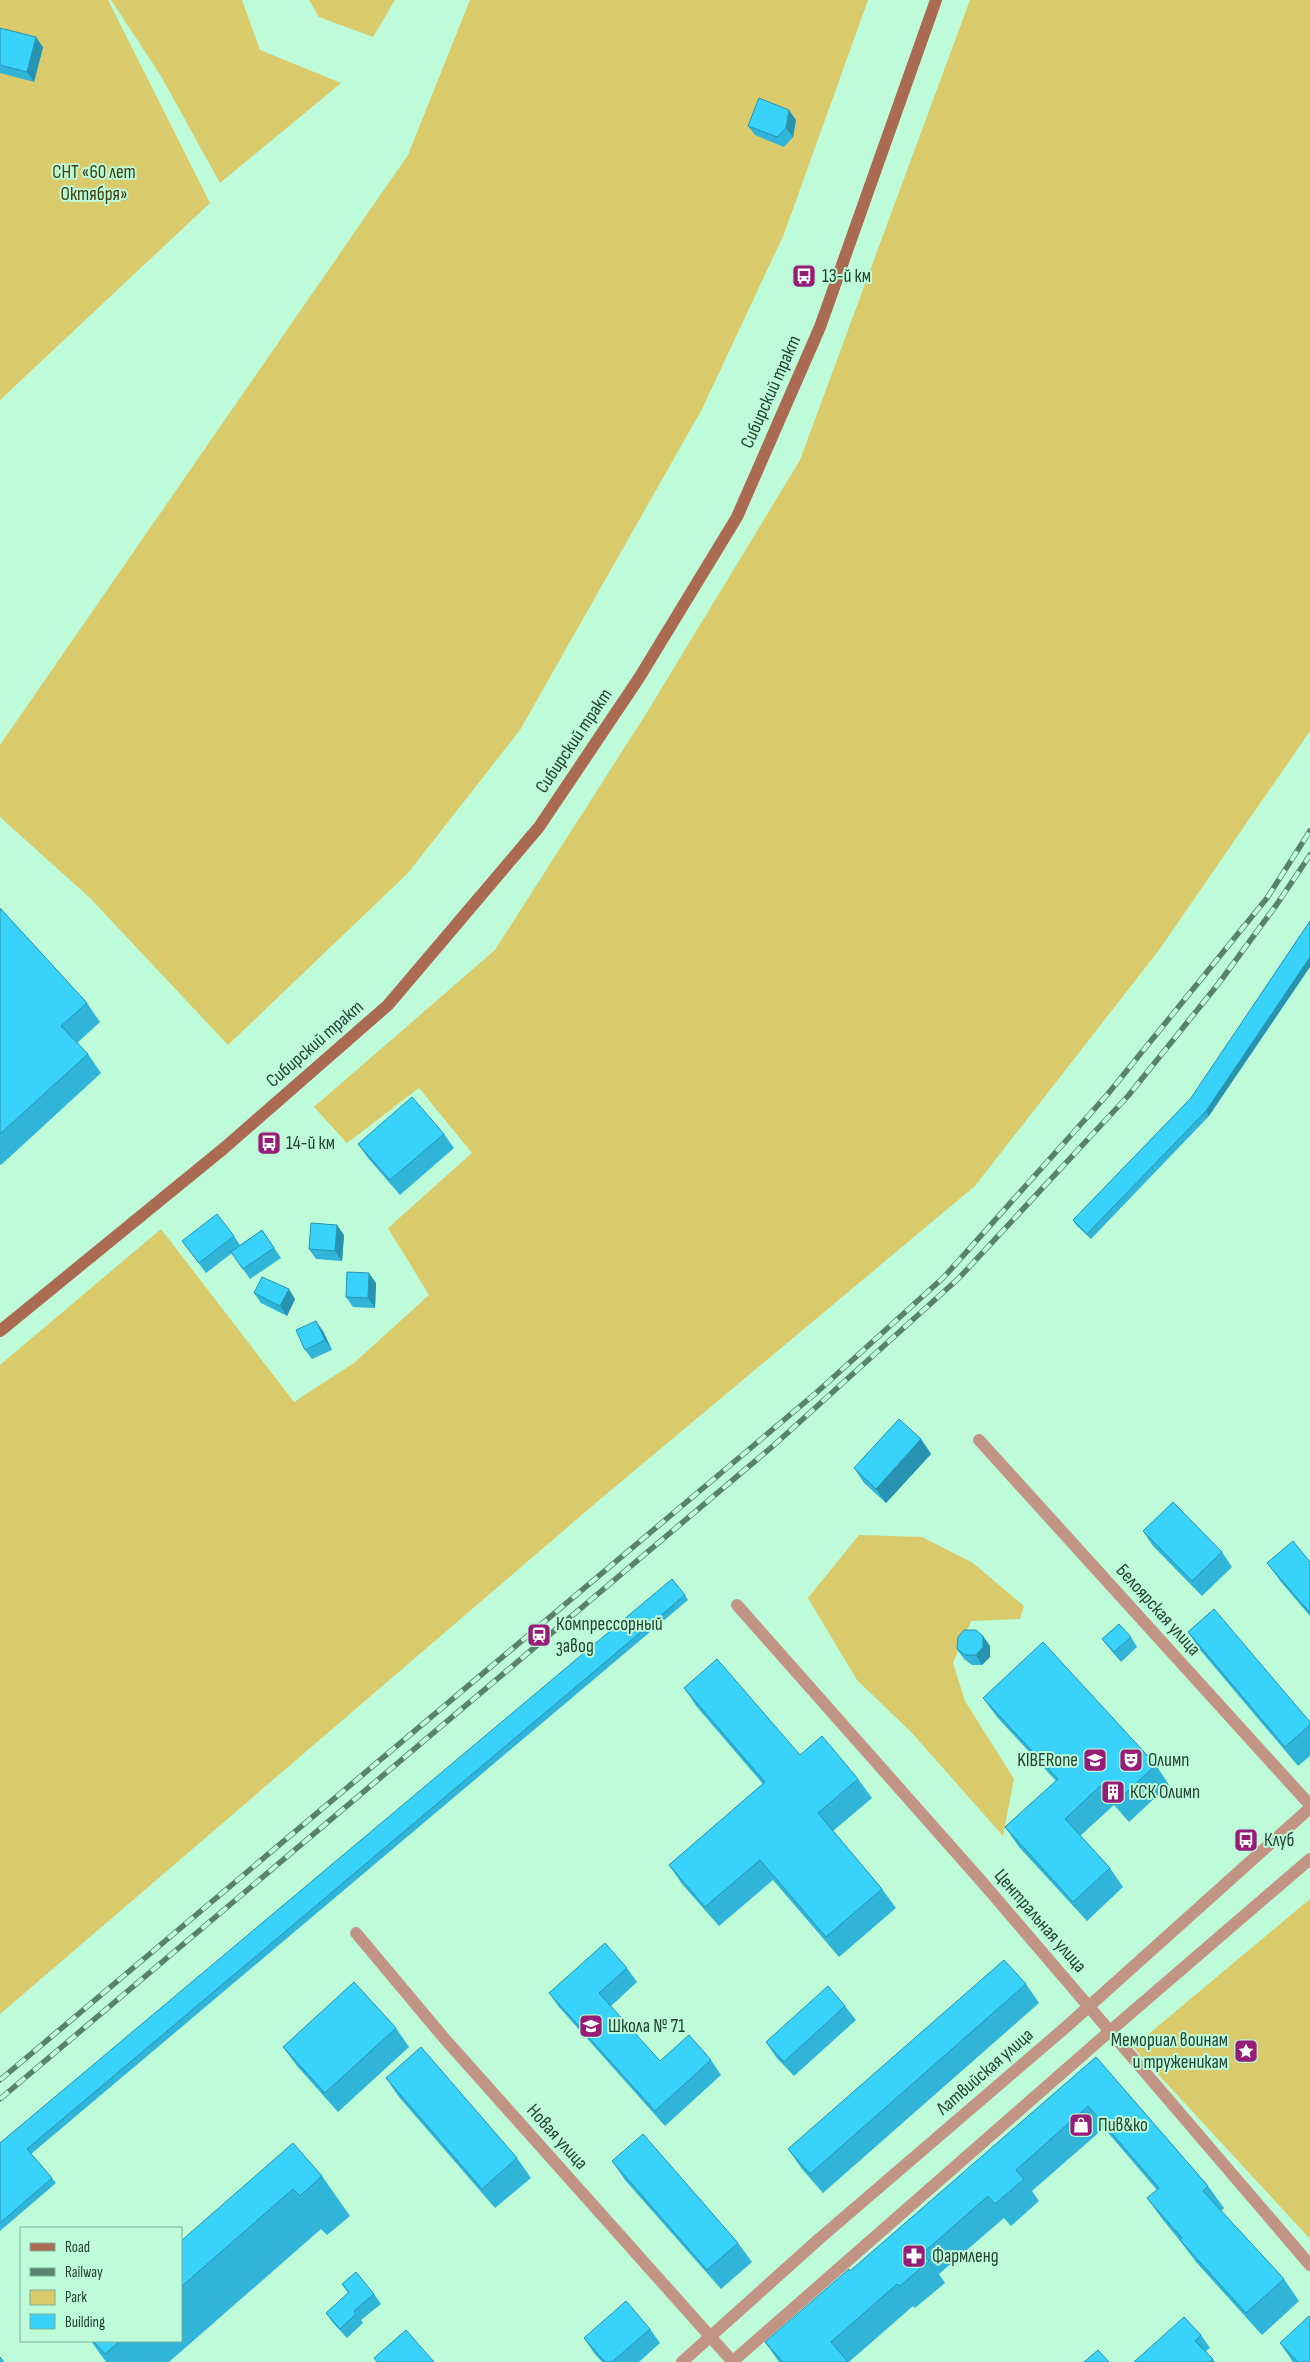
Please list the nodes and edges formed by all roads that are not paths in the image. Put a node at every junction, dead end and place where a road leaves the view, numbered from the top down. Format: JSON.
{"nodes":[{"id":1,"x":936,"y":0,"type":"edge"},
{"id":2,"x":0,"y":1331,"type":"edge"},
{"id":3,"x":978,"y":1440,"type":"dead end"},
{"id":4,"x":737,"y":1605,"type":"dead end"},
{"id":5,"x":1310,"y":1806,"type":"edge"},
{"id":6,"x":1310,"y":1859,"type":"edge"},
{"id":7,"x":356,"y":1934,"type":"dead end"},
{"id":8,"x":1089,"y":2006,"type":"junction"},
{"id":9,"x":1110,"y":2031,"type":"junction"},
{"id":10,"x":1310,"y":2265,"type":"edge"},
{"id":11,"x":710,"y":2336,"type":"junction"},
{"id":12,"x":682,"y":2362,"type":"edge"},
{"id":13,"x":733,"y":2362,"type":"edge"}],
"edges":[{"from":1,"to":2,"type":"main road","name":"Сибирский тракт"},
{"from":3,"to":5,"type":"street","name":"Белоярская улица"},
{"from":4,"to":8,"type":"street","name":"Центральная улица"},
{"from":5,"to":8,"type":"street","name":"Латвийская улица"},
{"from":6,"to":9,"type":"street"},
{"from":7,"to":11,"type":"street","name":"Новая улица"},
{"from":8,"to":9,"type":"street","name":"Центральная улица"},
{"from":8,"to":11,"type":"street","name":"Латвийская улица"},
{"from":9,"to":10,"type":"street","name":"Центральная улица"},
{"from":9,"to":13,"type":"street"},
{"from":11,"to":12,"type":"street","name":"Латвийская улица"},
{"from":11,"to":13,"type":"street","name":"Новая улица"}]}
